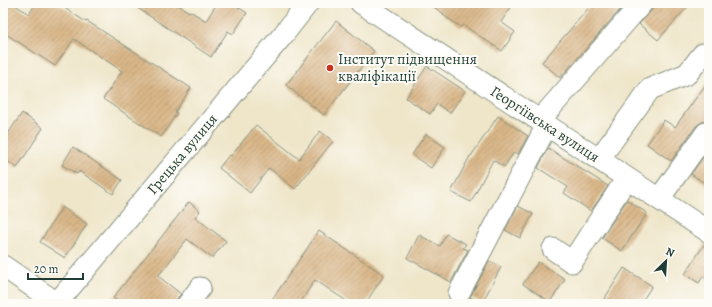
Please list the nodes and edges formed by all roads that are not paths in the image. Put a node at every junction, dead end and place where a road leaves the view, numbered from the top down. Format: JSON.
{"nodes":[{"id":1,"x":308,"y":3,"type":"edge"},
{"id":2,"x":361,"y":3,"type":"edge"},
{"id":3,"x":642,"y":3,"type":"edge"},
{"id":4,"x":703,"y":54,"type":"dead end"},
{"id":5,"x":544,"y":123,"type":"junction"},
{"id":6,"x":709,"y":132,"type":"edge"},
{"id":7,"x":599,"y":160,"type":"junction"},
{"id":8,"x":627,"y":178,"type":"junction"},
{"id":9,"x":659,"y":199,"type":"junction"},
{"id":10,"x":709,"y":232,"type":"edge"},
{"id":11,"x":553,"y":249,"type":"dead end"},
{"id":12,"x":3,"y":266,"type":"edge"},
{"id":13,"x":459,"y":293,"type":"dead end"},
{"id":14,"x":57,"y":304,"type":"edge"}],
"edges":[{"from":1,"to":14,"type":"street","name":"Грецька вулиця"},
{"from":2,"to":5,"type":"street","name":"Георгіївська вулиця"},
{"from":3,"to":5,"type":"street"},
{"from":4,"to":7,"type":"street"},
{"from":5,"to":7,"type":"street","name":"Георгіївська вулиця"},
{"from":5,"to":13,"type":"street"},
{"from":6,"to":9,"type":"street"},
{"from":7,"to":8,"type":"street","name":"Георгіївська вулиця"},
{"from":8,"to":9,"type":"street","name":"Георгіївська вулиця"},
{"from":8,"to":11,"type":"street"},
{"from":9,"to":10,"type":"street","name":"Георгіївська вулиця"},
{"from":12,"to":14,"type":"street"}]}
